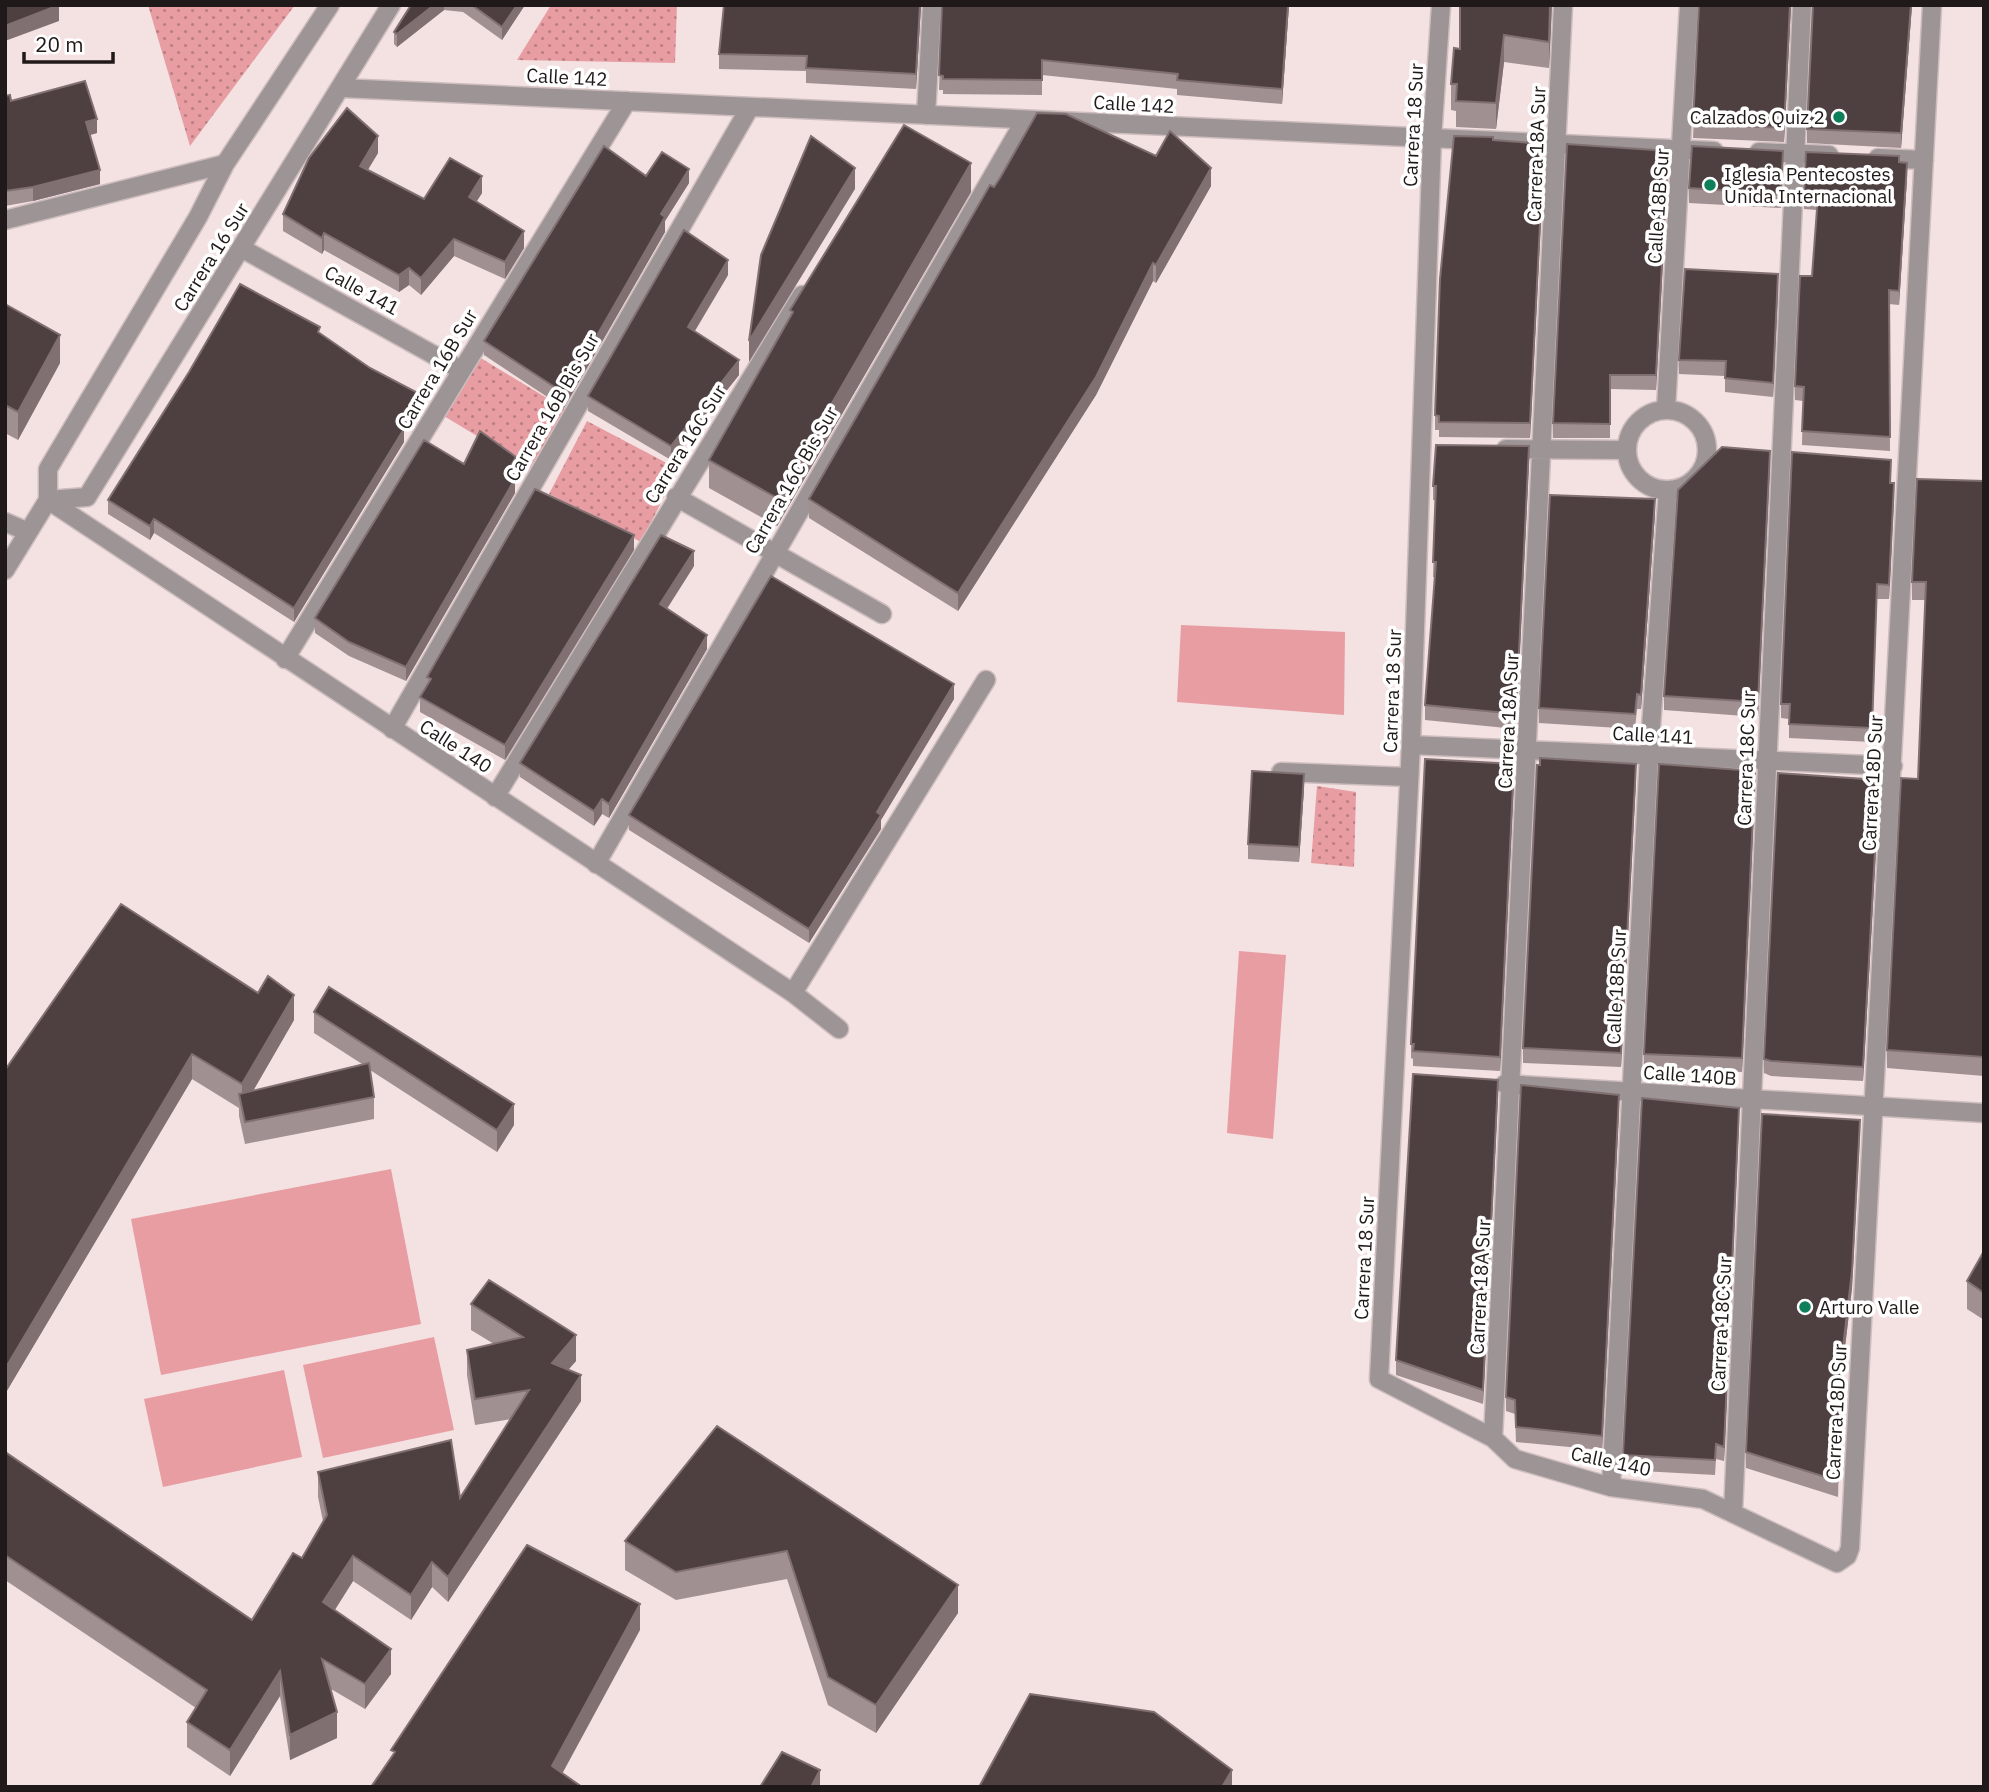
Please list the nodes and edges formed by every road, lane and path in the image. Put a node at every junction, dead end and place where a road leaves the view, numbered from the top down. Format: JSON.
{"nodes":[{"id":1,"x":330,"y":5,"type":"edge"},
{"id":2,"x":391,"y":5,"type":"edge"},
{"id":3,"x":932,"y":5,"type":"edge"},
{"id":4,"x":1441,"y":5,"type":"edge"},
{"id":5,"x":1563,"y":5,"type":"edge"},
{"id":6,"x":1689,"y":5,"type":"edge"},
{"id":7,"x":1802,"y":5,"type":"edge"},
{"id":8,"x":1932,"y":5,"type":"edge"},
{"id":9,"x":341,"y":88,"type":"junction"},
{"id":10,"x":627,"y":101,"type":"junction"},
{"id":11,"x":750,"y":107,"type":"junction"},
{"id":12,"x":915,"y":119,"type":"junction"},
{"id":13,"x":1025,"y":120,"type":"junction"},
{"id":14,"x":1432,"y":139,"type":"junction"},
{"id":15,"x":1559,"y":144,"type":"junction"},
{"id":16,"x":1683,"y":149,"type":"junction"},
{"id":17,"x":1796,"y":154,"type":"junction"},
{"id":18,"x":1924,"y":160,"type":"junction"},
{"id":19,"x":225,"y":164,"type":"junction"},
{"id":20,"x":5,"y":220,"type":"edge"},
{"id":21,"x":241,"y":248,"type":"junction"},
{"id":22,"x":813,"y":277,"type":"edge"},
{"id":23,"x":461,"y":370,"type":"junction"},
{"id":24,"x":1666,"y":409,"type":"junction"},
{"id":25,"x":1489,"y":449,"type":"edge"},
{"id":26,"x":1543,"y":450,"type":"junction"},
{"id":27,"x":1627,"y":450,"type":"junction"},
{"id":28,"x":1773,"y":453,"type":"junction"},
{"id":29,"x":1805,"y":455,"type":"edge"},
{"id":30,"x":1883,"y":462,"type":"edge"},
{"id":31,"x":1909,"y":464,"type":"junction"},
{"id":32,"x":1668,"y":490,"type":"junction"},
{"id":33,"x":677,"y":497,"type":"junction"},
{"id":34,"x":48,"y":500,"type":"junction"},
{"id":35,"x":5,"y":522,"type":"edge"},
{"id":36,"x":28,"y":532,"type":"junction"},
{"id":37,"x":774,"y":552,"type":"junction"},
{"id":38,"x":5,"y":570,"type":"edge"},
{"id":39,"x":882,"y":614,"type":"dead end"},
{"id":40,"x":285,"y":659,"type":"junction"},
{"id":41,"x":986,"y":680,"type":"dead end"},
{"id":42,"x":392,"y":729,"type":"junction"},
{"id":43,"x":1411,"y":745,"type":"junction"},
{"id":44,"x":1528,"y":750,"type":"junction"},
{"id":45,"x":1649,"y":755,"type":"junction"},
{"id":46,"x":1768,"y":761,"type":"junction"},
{"id":47,"x":1894,"y":766,"type":"junction"},
{"id":48,"x":1281,"y":772,"type":"edge"},
{"id":49,"x":1409,"y":777,"type":"junction"},
{"id":50,"x":495,"y":797,"type":"junction"},
{"id":51,"x":596,"y":864,"type":"junction"},
{"id":52,"x":793,"y":993,"type":"junction"},
{"id":53,"x":839,"y":1029,"type":"dead end"},
{"id":54,"x":1485,"y":1082,"type":"edge"},
{"id":55,"x":1511,"y":1084,"type":"junction"},
{"id":56,"x":1631,"y":1092,"type":"junction"},
{"id":57,"x":1752,"y":1100,"type":"junction"},
{"id":58,"x":1875,"y":1107,"type":"junction"},
{"id":59,"x":1984,"y":1112,"type":"edge"},
{"id":60,"x":1379,"y":1379,"type":"joint"},
{"id":61,"x":1493,"y":1438,"type":"junction"},
{"id":62,"x":1611,"y":1487,"type":"junction"},
{"id":63,"x":1733,"y":1512,"type":"junction"},
{"id":64,"x":1843,"y":1560,"type":"joint"}],
"edges":[{"from":1,"to":19,"type":"street","name":"Carrera 16 Sur"},
{"from":2,"to":9,"type":"street","name":"Carrera 16 Sur"},
{"from":3,"to":12,"type":"street"},
{"from":4,"to":14,"type":"street","name":"Carrera 18 Sur"},
{"from":5,"to":15,"type":"street","name":"Carrera 18A Sur"},
{"from":6,"to":16,"type":"street","name":"Calle 18B Sur"},
{"from":7,"to":17,"type":"street","name":"Carrera 18C Sur"},
{"from":8,"to":18,"type":"street","name":"Carrera 18D Sur"},
{"from":9,"to":10,"type":"street","name":"Calle 142"},
{"from":9,"to":21,"type":"street","name":"Carrera 16 Sur"},
{"from":10,"to":11,"type":"street","name":"Calle 142"},
{"from":10,"to":23,"type":"street","name":"Carrera 16B Sur"},
{"from":11,"to":12,"type":"street","name":"Calle 142"},
{"from":11,"to":42,"type":"street","name":"Carrera 16B Bis Sur"},
{"from":12,"to":13,"type":"street","name":"Calle 142"},
{"from":13,"to":14,"type":"street","name":"Calle 142"},
{"from":13,"to":37,"type":"street","name":"Carrera 16C Bis Sur"},
{"from":14,"to":15,"type":"street","name":"Calle 142"},
{"from":14,"to":43,"type":"street","name":"Carrera 18 Sur"},
{"from":15,"to":16,"type":"street","name":"Calle 142"},
{"from":15,"to":26,"type":"street","name":"Carrera 18A Sur"},
{"from":16,"to":17,"type":"street","name":"Calle 142"},
{"from":16,"to":24,"type":"street","name":"Calle 18B Sur"},
{"from":17,"to":18,"type":"street","name":"Calle 142"},
{"from":17,"to":28,"type":"street","name":"Carrera 18C Sur"},
{"from":18,"to":31,"type":"street","name":"Carrera 18D Sur"},
{"from":19,"to":20,"type":"street"},
{"from":19,"to":34,"type":"street","name":"Carrera 16 Sur"},
{"from":21,"to":23,"type":"street","name":"Calle 141"},
{"from":21,"to":34,"type":"street","name":"Carrera 16 Sur"},
{"from":22,"to":33,"type":"street","name":"Carrera 16C Sur"},
{"from":23,"to":40,"type":"street","name":"Carrera 16B Sur"},
{"from":24,"to":27,"type":"street"},
{"from":24,"to":32,"type":"street"},
{"from":25,"to":26,"type":"street"},
{"from":26,"to":27,"type":"street"},
{"from":26,"to":44,"type":"street","name":"Carrera 18A Sur"},
{"from":27,"to":32,"type":"street"},
{"from":28,"to":29,"type":"street"},
{"from":28,"to":46,"type":"street","name":"Carrera 18C Sur"},
{"from":30,"to":31,"type":"street"},
{"from":31,"to":47,"type":"street","name":"Carrera 18D Sur"},
{"from":32,"to":45,"type":"street","name":"Calle 18B Sur"},
{"from":33,"to":37,"type":"street"},
{"from":33,"to":50,"type":"street","name":"Carrera 16C Sur"},
{"from":34,"to":36,"type":"street","name":"Carrera 16 Sur"},
{"from":34,"to":40,"type":"street","name":"Calle 140"},
{"from":35,"to":36,"type":"street"},
{"from":36,"to":38,"type":"street","name":"Carrera 16 Sur"},
{"from":37,"to":39,"type":"street"},
{"from":37,"to":51,"type":"street","name":"Carrera 16C Bis Sur"},
{"from":40,"to":42,"type":"street","name":"Calle 140"},
{"from":41,"to":52,"type":"street"},
{"from":42,"to":50,"type":"street","name":"Calle 140"},
{"from":43,"to":44,"type":"street","name":"Calle 141"},
{"from":43,"to":49,"type":"street","name":"Carrera 18 Sur"},
{"from":44,"to":45,"type":"street","name":"Calle 141"},
{"from":44,"to":55,"type":"street","name":"Carrera 18A Sur"},
{"from":45,"to":46,"type":"street","name":"Calle 141"},
{"from":45,"to":56,"type":"street","name":"Calle 18B Sur"},
{"from":46,"to":47,"type":"street","name":"Calle 141"},
{"from":46,"to":57,"type":"street","name":"Carrera 18C Sur"},
{"from":47,"to":58,"type":"street","name":"Carrera 18D Sur"},
{"from":48,"to":49,"type":"street"},
{"from":49,"to":60,"type":"street","name":"Carrera 18 Sur"},
{"from":50,"to":51,"type":"street","name":"Calle 140"},
{"from":51,"to":52,"type":"street","name":"Calle 140"},
{"from":52,"to":53,"type":"street","name":"Calle 140"},
{"from":54,"to":55,"type":"street","name":"Calle 140B"},
{"from":55,"to":56,"type":"street","name":"Calle 140B"},
{"from":55,"to":61,"type":"street","name":"Carrera 18A Sur"},
{"from":56,"to":57,"type":"street","name":"Calle 140B"},
{"from":56,"to":62,"type":"street","name":"Calle 18B Sur"},
{"from":57,"to":58,"type":"street","name":"Calle 140B"},
{"from":57,"to":63,"type":"street","name":"Carrera 18C Sur"},
{"from":58,"to":59,"type":"street","name":"Calle 140B"},
{"from":58,"to":64,"type":"street","name":"Carrera 18D Sur"},
{"from":60,"to":61,"type":"street","name":"Calle 140"},
{"from":61,"to":62,"type":"street","name":"Calle 140"},
{"from":62,"to":63,"type":"street","name":"Calle 140"},
{"from":63,"to":64,"type":"street","name":"Calle 140"}]}
